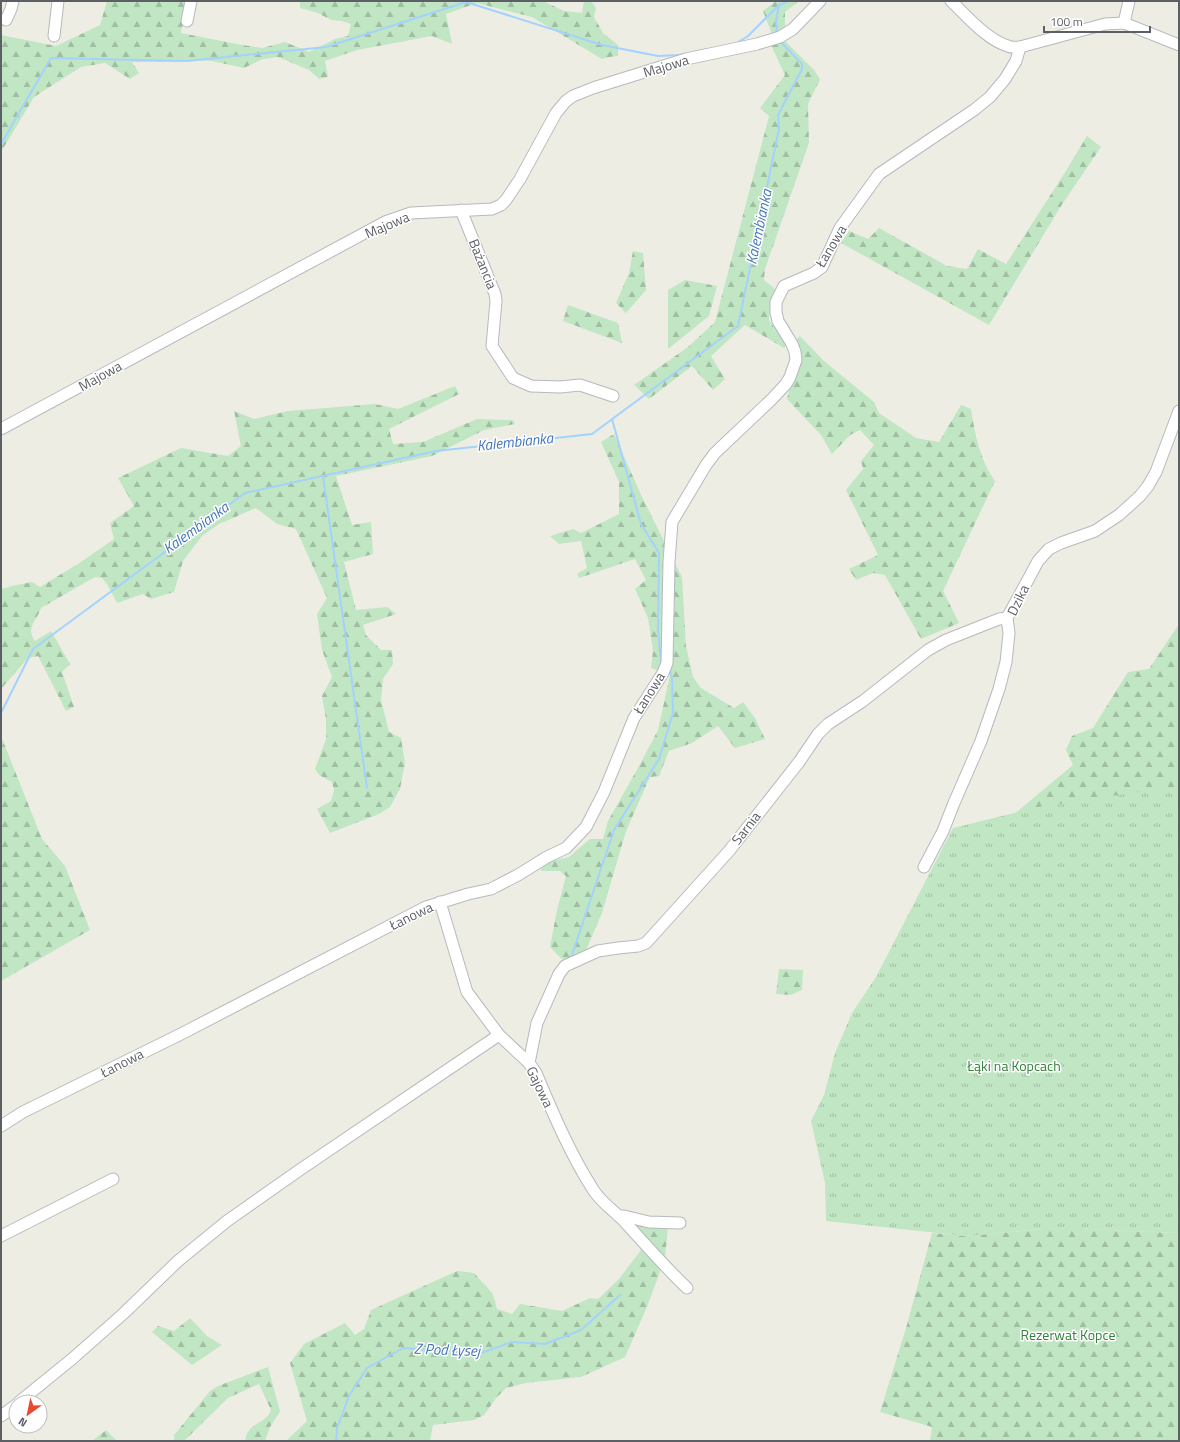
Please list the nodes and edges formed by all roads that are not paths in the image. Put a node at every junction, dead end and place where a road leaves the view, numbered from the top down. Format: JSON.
{"nodes":[{"id":1,"x":13,"y":1,"type":"edge"},
{"id":2,"x":58,"y":1,"type":"edge"},
{"id":3,"x":191,"y":1,"type":"edge"},
{"id":4,"x":820,"y":1,"type":"edge"},
{"id":5,"x":951,"y":1,"type":"edge"},
{"id":6,"x":1129,"y":1,"type":"edge"},
{"id":7,"x":6,"y":20,"type":"dead end"},
{"id":8,"x":187,"y":21,"type":"dead end"},
{"id":9,"x":1124,"y":23,"type":"junction"},
{"id":10,"x":54,"y":36,"type":"dead end"},
{"id":11,"x":1179,"y":45,"type":"edge"},
{"id":12,"x":1020,"y":47,"type":"junction"},
{"id":13,"x":461,"y":210,"type":"junction"},
{"id":14,"x":613,"y":396,"type":"dead end"},
{"id":15,"x":1179,"y":411,"type":"edge"},
{"id":16,"x":1,"y":430,"type":"edge"},
{"id":17,"x":1007,"y":618,"type":"junction"},
{"id":18,"x":924,"y":867,"type":"dead end"},
{"id":19,"x":440,"y":902,"type":"junction"},
{"id":20,"x":499,"y":1035,"type":"junction"},
{"id":21,"x":529,"y":1063,"type":"junction"},
{"id":22,"x":1,"y":1126,"type":"edge"},
{"id":23,"x":114,"y":1179,"type":"dead end"},
{"id":24,"x":619,"y":1216,"type":"junction"},
{"id":25,"x":680,"y":1223,"type":"dead end"},
{"id":26,"x":1,"y":1236,"type":"edge"},
{"id":27,"x":687,"y":1288,"type":"dead end"},
{"id":28,"x":29,"y":1394,"type":"edge"}],
"edges":[{"from":1,"to":7,"type":"street"},
{"from":2,"to":10,"type":"street"},
{"from":3,"to":8,"type":"street"},
{"from":4,"to":13,"type":"street","name":"Majowa"},
{"from":5,"to":12,"type":"street"},
{"from":6,"to":9,"type":"street"},
{"from":9,"to":11,"type":"street"},
{"from":9,"to":12,"type":"street"},
{"from":12,"to":19,"type":"street","name":"Łanowa"},
{"from":13,"to":14,"type":"street","name":"Bażancia"},
{"from":13,"to":16,"type":"street","name":"Majowa"},
{"from":15,"to":17,"type":"street","name":"Dzika"},
{"from":17,"to":18,"type":"street","name":"Dzika"},
{"from":17,"to":21,"type":"street","name":"Sarnia"},
{"from":19,"to":20,"type":"street","name":"Gajowa"},
{"from":19,"to":22,"type":"street","name":"Łanowa"},
{"from":20,"to":21,"type":"street","name":"Gajowa"},
{"from":20,"to":28,"type":"street"},
{"from":21,"to":24,"type":"street","name":"Gajowa"},
{"from":23,"to":26,"type":"street"},
{"from":24,"to":25,"type":"street"},
{"from":24,"to":27,"type":"street","name":"Gajowa"}]}
